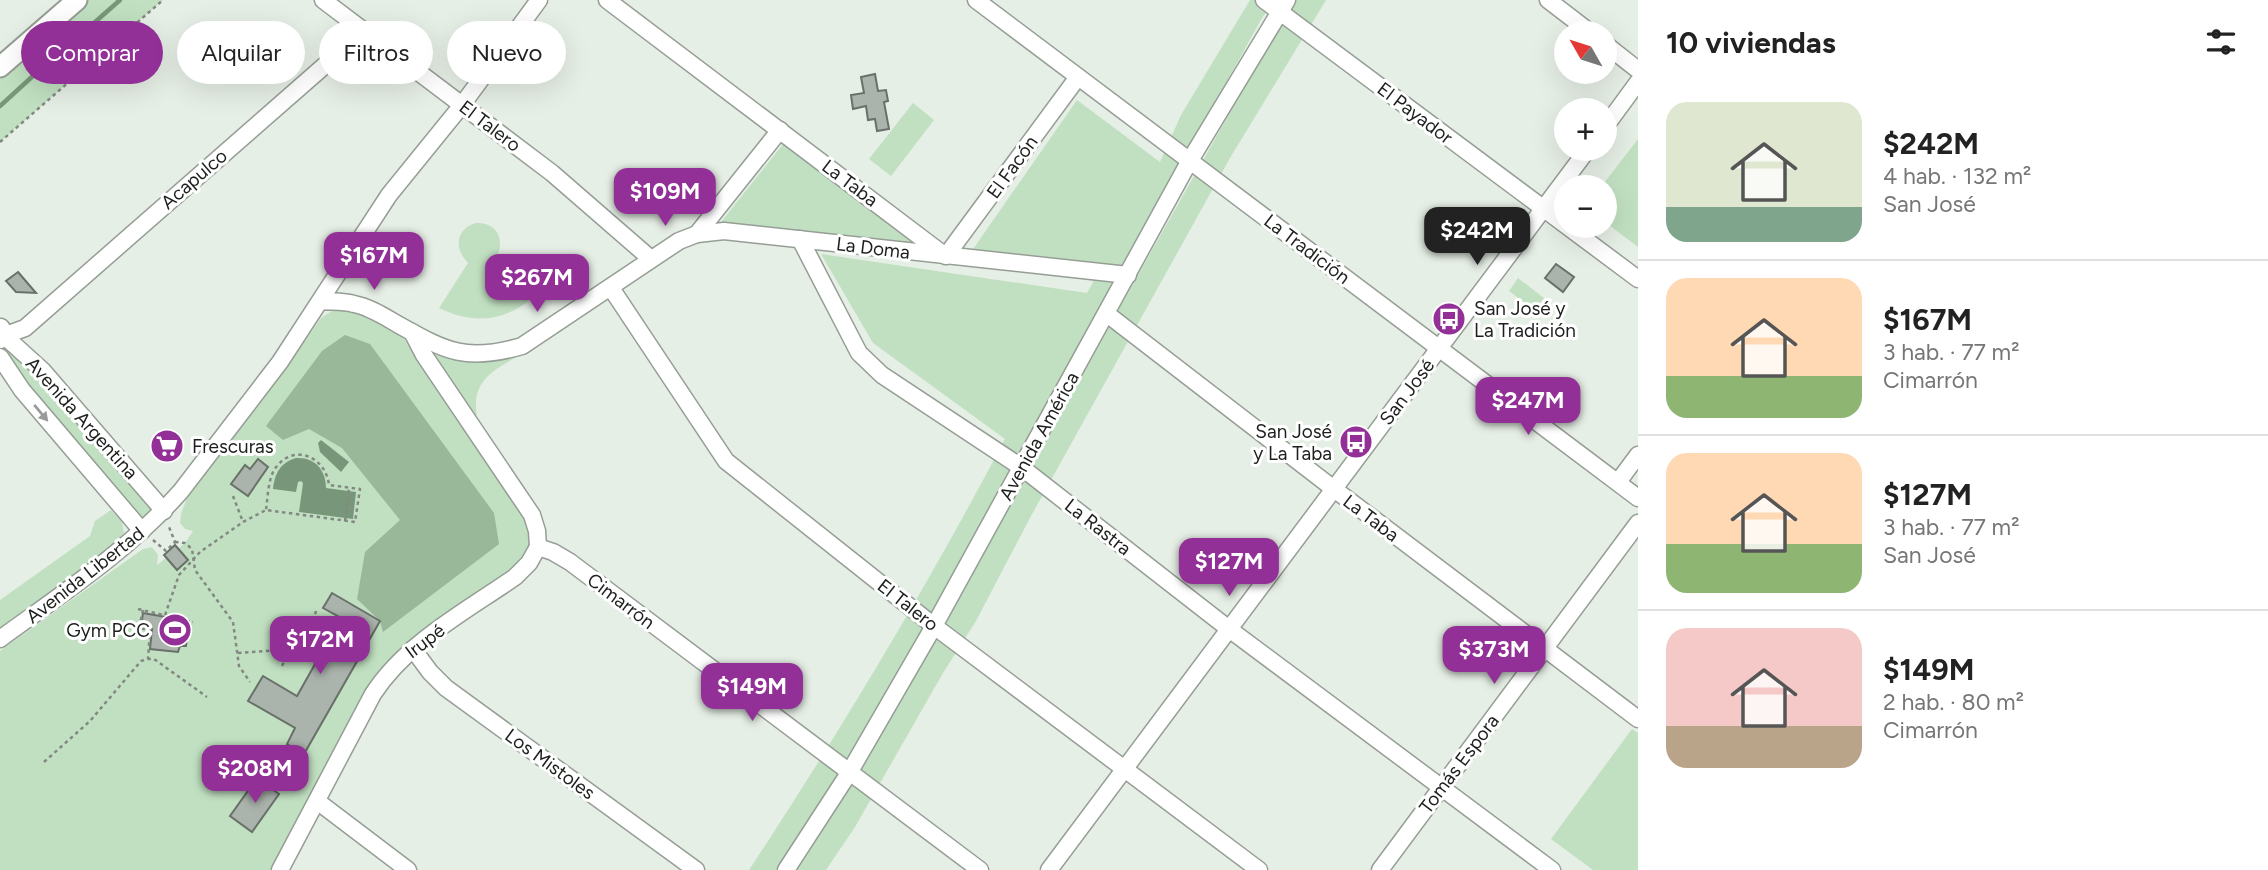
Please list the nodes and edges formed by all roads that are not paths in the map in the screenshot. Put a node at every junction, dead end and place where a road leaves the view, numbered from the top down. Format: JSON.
{"nodes":[{"id":1,"x":76,"y":0,"type":"edge"},
{"id":2,"x":323,"y":0,"type":"edge"},
{"id":3,"x":539,"y":0,"type":"edge"},
{"id":4,"x":607,"y":0,"type":"edge"},
{"id":5,"x":976,"y":0,"type":"edge"},
{"id":6,"x":1264,"y":0,"type":"edge"},
{"id":7,"x":1548,"y":0,"type":"edge"},
{"id":8,"x":1283,"y":5,"type":"edge"},
{"id":9,"x":350,"y":21,"type":"edge"},
{"id":10,"x":1575,"y":21,"type":"edge"},
{"id":11,"x":1617,"y":53,"type":"edge"},
{"id":12,"x":0,"y":67,"type":"edge"},
{"id":13,"x":319,"y":70,"type":"edge"},
{"id":14,"x":1638,"y":70,"type":"edge"},
{"id":15,"x":1078,"y":77,"type":"junction"},
{"id":16,"x":1638,"y":82,"type":"edge"},
{"id":17,"x":433,"y":84,"type":"edge"},
{"id":18,"x":462,"y":106,"type":"junction"},
{"id":19,"x":1617,"y":111,"type":"edge"},
{"id":20,"x":780,"y":130,"type":"junction"},
{"id":21,"x":1579,"y":161,"type":"edge"},
{"id":22,"x":1189,"y":162,"type":"junction"},
{"id":23,"x":1544,"y":209,"type":"junction"},
{"id":24,"x":697,"y":234,"type":"junction"},
{"id":25,"x":800,"y":239,"type":"junction"},
{"id":26,"x":946,"y":257,"type":"junction"},
{"id":27,"x":651,"y":259,"type":"junction"},
{"id":28,"x":1128,"y":275,"type":"junction"},
{"id":29,"x":1638,"y":279,"type":"edge"},
{"id":30,"x":611,"y":288,"type":"junction"},
{"id":31,"x":321,"y":301,"type":"junction"},
{"id":32,"x":1107,"y":314,"type":"junction"},
{"id":33,"x":412,"y":332,"type":"junction"},
{"id":34,"x":5,"y":337,"type":"edge"},
{"id":35,"x":1440,"y":348,"type":"junction"},
{"id":36,"x":0,"y":358,"type":"edge"},
{"id":37,"x":1638,"y":455,"type":"edge"},
{"id":38,"x":1021,"y":467,"type":"junction"},
{"id":39,"x":1618,"y":482,"type":"junction"},
{"id":40,"x":1334,"y":489,"type":"junction"},
{"id":41,"x":1638,"y":498,"type":"edge"},
{"id":42,"x":164,"y":510,"type":"junction"},
{"id":43,"x":1638,"y":523,"type":"edge"},
{"id":44,"x":142,"y":531,"type":"junction"},
{"id":45,"x":538,"y":547,"type":"junction"},
{"id":46,"x":934,"y":626,"type":"junction"},
{"id":47,"x":1229,"y":629,"type":"junction"},
{"id":48,"x":0,"y":639,"type":"edge"},
{"id":49,"x":1545,"y":648,"type":"junction"},
{"id":50,"x":413,"y":649,"type":"junction"},
{"id":51,"x":1638,"y":719,"type":"edge"},
{"id":52,"x":1124,"y":769,"type":"junction"},
{"id":53,"x":849,"y":773,"type":"junction"},
{"id":54,"x":1441,"y":787,"type":"junction"},
{"id":55,"x":317,"y":801,"type":"junction"},
{"id":56,"x":280,"y":870,"type":"edge"},
{"id":57,"x":408,"y":870,"type":"edge"},
{"id":58,"x":696,"y":870,"type":"edge"},
{"id":59,"x":786,"y":870,"type":"edge"},
{"id":60,"x":980,"y":870,"type":"edge"},
{"id":61,"x":1049,"y":870,"type":"edge"},
{"id":62,"x":1259,"y":870,"type":"edge"},
{"id":63,"x":1380,"y":870,"type":"edge"},
{"id":64,"x":1552,"y":870,"type":"edge"}],
"edges":[{"from":1,"to":12,"type":"main road"},
{"from":2,"to":9,"type":"street","name":"El Talero"},
{"from":3,"to":18,"type":"street","name":"Avenida Libertad"},
{"from":4,"to":20,"type":"street","name":"La Taba"},
{"from":5,"to":15,"type":"street","name":"La Tradición"},
{"from":6,"to":8,"type":"street","name":"El Payador"},
{"from":7,"to":10,"type":"street"},
{"from":8,"to":22,"type":"street","name":"Avenida América"},
{"from":8,"to":23,"type":"street","name":"El Payador"},
{"from":11,"to":14,"type":"street"},
{"from":13,"to":34,"type":"street","name":"Acapulco"},
{"from":15,"to":22,"type":"street","name":"La Tradición"},
{"from":15,"to":26,"type":"street","name":"El Facón"},
{"from":16,"to":19,"type":"street"},
{"from":17,"to":18,"type":"street","name":"El Talero"},
{"from":18,"to":27,"type":"street","name":"El Talero"},
{"from":18,"to":31,"type":"street","name":"Avenida Libertad"},
{"from":20,"to":24,"type":"street"},
{"from":20,"to":26,"type":"street","name":"La Taba"},
{"from":21,"to":23,"type":"street","name":"San José"},
{"from":22,"to":28,"type":"street","name":"Avenida América"},
{"from":22,"to":35,"type":"street","name":"La Tradición"},
{"from":23,"to":29,"type":"street","name":"El Payador"},
{"from":23,"to":35,"type":"street","name":"San José"},
{"from":24,"to":25,"type":"street"},
{"from":24,"to":27,"type":"street"},
{"from":25,"to":26,"type":"street","name":"La Doma"},
{"from":25,"to":38,"type":"street","name":"La Rastra"},
{"from":26,"to":28,"type":"street"},
{"from":27,"to":30,"type":"street"},
{"from":28,"to":32,"type":"street","name":"Avenida América"},
{"from":30,"to":33,"type":"street"},
{"from":30,"to":46,"type":"street","name":"El Talero"},
{"from":31,"to":33,"type":"street"},
{"from":31,"to":42,"type":"street","name":"Avenida Libertad"},
{"from":32,"to":38,"type":"street","name":"Avenida América"},
{"from":32,"to":40,"type":"street","name":"La Taba"},
{"from":33,"to":45,"type":"street"},
{"from":34,"to":36,"type":"street","name":"Acapulco"},
{"from":34,"to":42,"type":"street","name":"Avenida Argentina"},
{"from":35,"to":39,"type":"street","name":"La Tradición"},
{"from":35,"to":40,"type":"street","name":"San José"},
{"from":36,"to":44,"type":"street","name":"Avenida Argentina","one_way":true},
{"from":37,"to":39,"type":"street"},
{"from":38,"to":46,"type":"street","name":"Avenida América"},
{"from":38,"to":47,"type":"street","name":"La Rastra"},
{"from":39,"to":41,"type":"street","name":"La Tradición"},
{"from":40,"to":47,"type":"street","name":"San José"},
{"from":40,"to":49,"type":"street","name":"La Taba"},
{"from":42,"to":44,"type":"street","name":"Avenida Libertad"},
{"from":43,"to":49,"type":"street","name":"Tomás Espora"},
{"from":44,"to":48,"type":"street","name":"Avenida Libertad"},
{"from":45,"to":50,"type":"street","name":"Irupé"},
{"from":45,"to":53,"type":"street","name":"Cimarrón"},
{"from":46,"to":52,"type":"street","name":"El Talero"},
{"from":46,"to":53,"type":"street","name":"Avenida América"},
{"from":47,"to":52,"type":"street","name":"San José"},
{"from":47,"to":54,"type":"street","name":"La Rastra"},
{"from":49,"to":51,"type":"street","name":"La Taba"},
{"from":49,"to":54,"type":"street","name":"Tomás Espora"},
{"from":50,"to":55,"type":"street","name":"Irupé"},
{"from":50,"to":58,"type":"street","name":"Los Mistoles"},
{"from":52,"to":61,"type":"street","name":"San José"},
{"from":52,"to":62,"type":"street","name":"El Talero"},
{"from":53,"to":59,"type":"street","name":"Avenida América"},
{"from":53,"to":60,"type":"street","name":"Cimarrón"},
{"from":54,"to":63,"type":"street","name":"Tomás Espora"},
{"from":54,"to":64,"type":"street","name":"La Rastra"},
{"from":55,"to":56,"type":"street","name":"Irupé"},
{"from":55,"to":57,"type":"street"}]}
